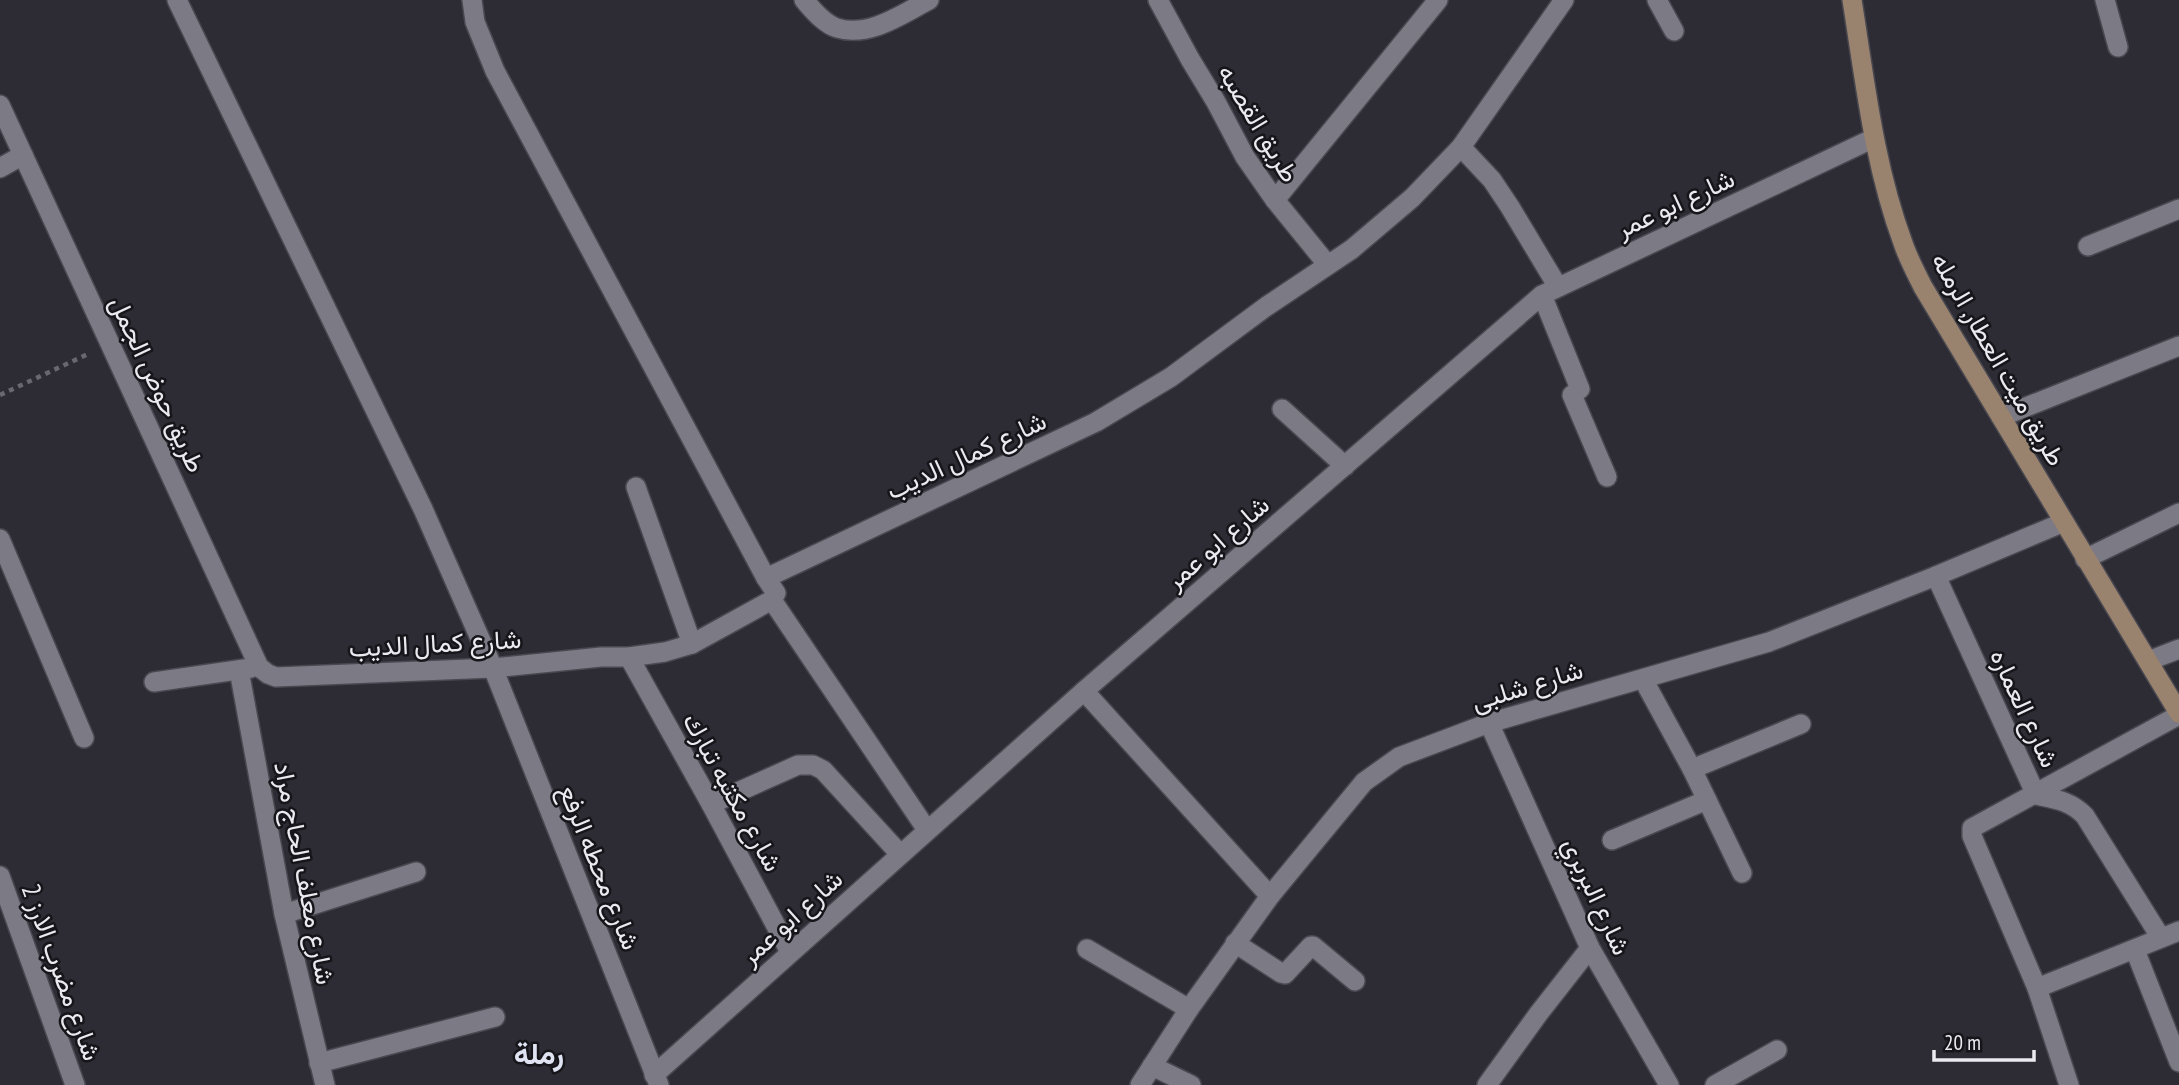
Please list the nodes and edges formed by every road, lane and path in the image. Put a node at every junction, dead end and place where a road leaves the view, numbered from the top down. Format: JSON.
{"nodes":[{"id":1,"x":177,"y":0,"type":"edge"},
{"id":2,"x":471,"y":0,"type":"edge"},
{"id":3,"x":804,"y":0,"type":"edge"},
{"id":4,"x":929,"y":0,"type":"edge"},
{"id":5,"x":1158,"y":0,"type":"edge"},
{"id":6,"x":1438,"y":0,"type":"edge"},
{"id":7,"x":1564,"y":0,"type":"edge"},
{"id":8,"x":1657,"y":0,"type":"edge"},
{"id":9,"x":1852,"y":0,"type":"edge"},
{"id":10,"x":2105,"y":0,"type":"edge"},
{"id":11,"x":1674,"y":31,"type":"dead end"},
{"id":12,"x":2119,"y":47,"type":"dead end"},
{"id":13,"x":0,"y":105,"type":"edge"},
{"id":14,"x":1874,"y":138,"type":"junction"},
{"id":15,"x":1461,"y":147,"type":"junction"},
{"id":16,"x":23,"y":155,"type":"junction"},
{"id":17,"x":0,"y":168,"type":"edge"},
{"id":18,"x":1275,"y":200,"type":"junction"},
{"id":19,"x":2179,"y":209,"type":"edge"},
{"id":20,"x":2088,"y":246,"type":"dead end"},
{"id":21,"x":1327,"y":264,"type":"junction"},
{"id":22,"x":1550,"y":291,"type":"junction"},
{"id":23,"x":111,"y":343,"type":"junction"},
{"id":24,"x":2179,"y":346,"type":"edge"},
{"id":25,"x":0,"y":395,"type":"edge"},
{"id":26,"x":1282,"y":409,"type":"dead end"},
{"id":27,"x":2001,"y":417,"type":"junction"},
{"id":28,"x":1345,"y":466,"type":"junction"},
{"id":29,"x":1608,"y":477,"type":"dead end"},
{"id":30,"x":636,"y":487,"type":"dead end"},
{"id":31,"x":2179,"y":513,"type":"edge"},
{"id":32,"x":2064,"y":522,"type":"junction"},
{"id":33,"x":0,"y":539,"type":"edge"},
{"id":34,"x":2085,"y":559,"type":"junction"},
{"id":35,"x":1936,"y":576,"type":"junction"},
{"id":36,"x":766,"y":578,"type":"junction"},
{"id":37,"x":772,"y":600,"type":"junction"},
{"id":38,"x":692,"y":644,"type":"junction"},
{"id":39,"x":2179,"y":649,"type":"edge"},
{"id":40,"x":629,"y":657,"type":"junction"},
{"id":41,"x":2148,"y":661,"type":"junction"},
{"id":42,"x":249,"y":668,"type":"junction"},
{"id":43,"x":493,"y":668,"type":"junction"},
{"id":44,"x":1643,"y":679,"type":"junction"},
{"id":45,"x":154,"y":682,"type":"dead end"},
{"id":46,"x":1084,"y":691,"type":"junction"},
{"id":47,"x":2179,"y":714,"type":"edge"},
{"id":48,"x":1489,"y":723,"type":"junction"},
{"id":49,"x":1801,"y":724,"type":"dead end"},
{"id":50,"x":84,"y":738,"type":"dead end"},
{"id":51,"x":1692,"y":768,"type":"junction"},
{"id":52,"x":2036,"y":795,"type":"junction"},
{"id":53,"x":1707,"y":800,"type":"junction"},
{"id":54,"x":711,"y":804,"type":"junction"},
{"id":55,"x":927,"y":830,"type":"junction"},
{"id":56,"x":1612,"y":839,"type":"dead end"},
{"id":57,"x":900,"y":854,"type":"junction"},
{"id":58,"x":416,"y":872,"type":"dead end"},
{"id":59,"x":1742,"y":873,"type":"dead end"},
{"id":60,"x":0,"y":876,"type":"edge"},
{"id":61,"x":1270,"y":895,"type":"junction"},
{"id":62,"x":284,"y":914,"type":"junction"},
{"id":63,"x":2170,"y":934,"type":"edge"},
{"id":64,"x":1235,"y":943,"type":"junction"},
{"id":65,"x":1590,"y":948,"type":"junction"},
{"id":66,"x":1087,"y":949,"type":"dead end"},
{"id":67,"x":2135,"y":950,"type":"junction"},
{"id":68,"x":790,"y":953,"type":"junction"},
{"id":69,"x":1354,"y":981,"type":"dead end"},
{"id":70,"x":2037,"y":988,"type":"junction"},
{"id":71,"x":1189,"y":1009,"type":"junction"},
{"id":72,"x":495,"y":1017,"type":"dead end"},
{"id":73,"x":1777,"y":1051,"type":"dead end"},
{"id":74,"x":2179,"y":1062,"type":"edge"},
{"id":75,"x":319,"y":1063,"type":"junction"},
{"id":76,"x":1152,"y":1066,"type":"junction"},
{"id":77,"x":656,"y":1080,"type":"edge"},
{"id":78,"x":75,"y":1085,"type":"edge"},
{"id":79,"x":326,"y":1085,"type":"edge"},
{"id":80,"x":1140,"y":1085,"type":"edge"},
{"id":81,"x":1191,"y":1085,"type":"edge"},
{"id":82,"x":1487,"y":1085,"type":"edge"},
{"id":83,"x":1669,"y":1085,"type":"edge"},
{"id":84,"x":1715,"y":1085,"type":"edge"},
{"id":85,"x":2069,"y":1085,"type":"edge"}],
"edges":[{"from":1,"to":43,"type":"street","name":"شارع محطه الرفع"},
{"from":2,"to":36,"type":"street"},
{"from":3,"to":4,"type":"street"},
{"from":5,"to":18,"type":"street","name":"طريق القصبه"},
{"from":6,"to":18,"type":"street"},
{"from":7,"to":15,"type":"street","name":"شارع كمال الديب"},
{"from":8,"to":11,"type":"street"},
{"from":9,"to":14,"type":"main road","name":"طريق ميت العطار, الرمله"},
{"from":10,"to":12,"type":"street"},
{"from":13,"to":16,"type":"street","name":"طريق حوض الجمل"},
{"from":14,"to":22,"type":"street","name":"شارع ابو عمر"},
{"from":14,"to":27,"type":"main road","name":"طريق ميت العطار, الرمله"},
{"from":15,"to":21,"type":"street","name":"شارع كمال الديب"},
{"from":15,"to":22,"type":"street"},
{"from":16,"to":17,"type":"street"},
{"from":16,"to":23,"type":"street","name":"طريق حوض الجمل"},
{"from":18,"to":21,"type":"street","name":"طريق القصبه"},
{"from":19,"to":20,"type":"street"},
{"from":21,"to":36,"type":"street","name":"شارع كمال الديب"},
{"from":22,"to":28,"type":"street","name":"شارع ابو عمر"},
{"from":22,"to":29,"type":"street"},
{"from":23,"to":25,"type":"path"},
{"from":23,"to":42,"type":"street","name":"طريق حوض الجمل"},
{"from":24,"to":27,"type":"street"},
{"from":26,"to":28,"type":"street"},
{"from":27,"to":32,"type":"main road","name":"طريق ميت العطار, الرمله"},
{"from":28,"to":46,"type":"street","name":"شارع ابو عمر"},
{"from":30,"to":38,"type":"street"},
{"from":31,"to":34,"type":"street"},
{"from":32,"to":34,"type":"main road","name":"طريق ميت العطار, الرمله"},
{"from":32,"to":35,"type":"street","name":"شارع شلبى"},
{"from":33,"to":50,"type":"street"},
{"from":34,"to":41,"type":"main road","name":"طريق ميت العطار, الرمله"},
{"from":35,"to":44,"type":"street","name":"شارع شلبى"},
{"from":35,"to":52,"type":"street","name":"شارع العماره"},
{"from":36,"to":37,"type":"street"},
{"from":37,"to":38,"type":"street","name":"شارع كمال الديب"},
{"from":37,"to":55,"type":"street"},
{"from":38,"to":40,"type":"street","name":"شارع كمال الديب"},
{"from":39,"to":41,"type":"street"},
{"from":40,"to":43,"type":"street","name":"شارع كمال الديب"},
{"from":40,"to":54,"type":"street","name":"شارع مكتبه تبارك"},
{"from":41,"to":47,"type":"main road","name":"طريق ميت العطار, الرمله"},
{"from":42,"to":43,"type":"street","name":"شارع كمال الديب"},
{"from":42,"to":45,"type":"street"},
{"from":42,"to":62,"type":"street","name":"شارع معلف الحاج مراد"},
{"from":43,"to":77,"type":"street","name":"شارع محطه الرفع"},
{"from":44,"to":48,"type":"street","name":"شارع شلبى"},
{"from":44,"to":51,"type":"street"},
{"from":46,"to":55,"type":"street","name":"شارع ابو عمر"},
{"from":46,"to":61,"type":"street"},
{"from":47,"to":52,"type":"street"},
{"from":48,"to":61,"type":"street","name":"شارع شلبى"},
{"from":48,"to":65,"type":"street","name":"شارع البربري"},
{"from":49,"to":51,"type":"street"},
{"from":51,"to":53,"type":"street"},
{"from":52,"to":63,"type":"street","name":"شارع العماره"},
{"from":52,"to":70,"type":"street"},
{"from":53,"to":56,"type":"street"},
{"from":53,"to":59,"type":"street"},
{"from":54,"to":57,"type":"street"},
{"from":54,"to":68,"type":"street","name":"شارع مكتبه تبارك"},
{"from":55,"to":57,"type":"street","name":"شارع ابو عمر"},
{"from":57,"to":68,"type":"street","name":"شارع ابو عمر"},
{"from":58,"to":62,"type":"street"},
{"from":60,"to":78,"type":"street","name":"شارع مضرب الارز 2"},
{"from":61,"to":64,"type":"street","name":"شارع شلبى"},
{"from":62,"to":75,"type":"street","name":"شارع معلف الحاج مراد"},
{"from":63,"to":67,"type":"street"},
{"from":64,"to":69,"type":"street"},
{"from":64,"to":71,"type":"street","name":"شارع شلبى"},
{"from":65,"to":82,"type":"street"},
{"from":65,"to":83,"type":"street","name":"شارع البربري"},
{"from":66,"to":71,"type":"street"},
{"from":67,"to":70,"type":"street"},
{"from":67,"to":74,"type":"street"},
{"from":68,"to":77,"type":"street","name":"شارع ابو عمر"},
{"from":70,"to":85,"type":"street"},
{"from":71,"to":76,"type":"street","name":"شارع شلبى"},
{"from":72,"to":75,"type":"street"},
{"from":73,"to":84,"type":"street"},
{"from":75,"to":79,"type":"street","name":"شارع معلف الحاج مراد"},
{"from":76,"to":80,"type":"street","name":"شارع شلبى"},
{"from":76,"to":81,"type":"street"}]}
